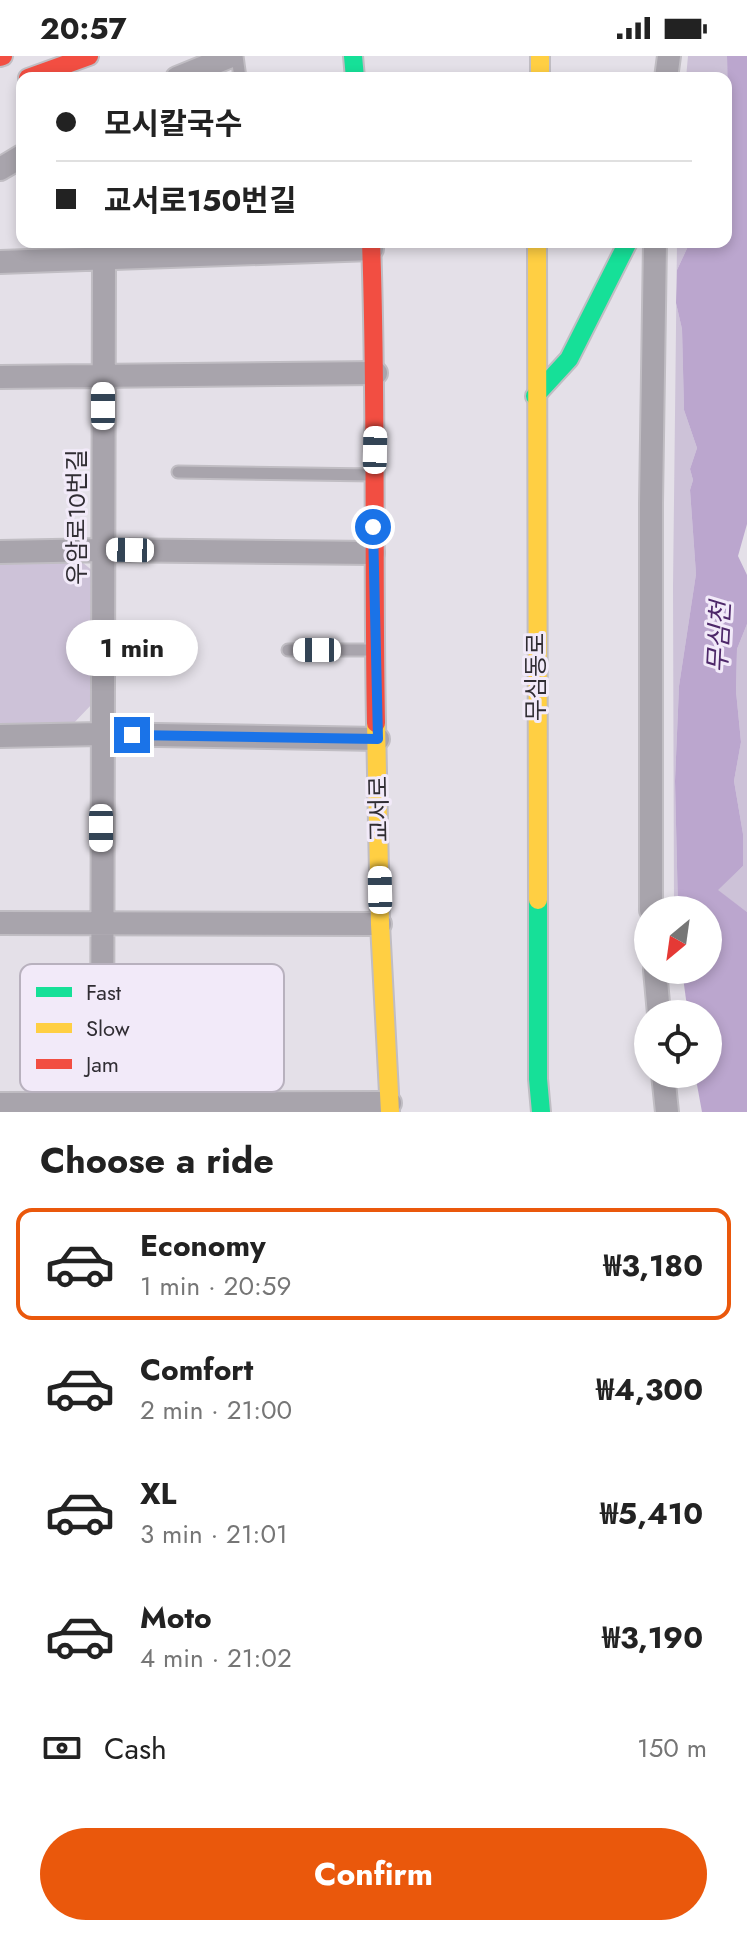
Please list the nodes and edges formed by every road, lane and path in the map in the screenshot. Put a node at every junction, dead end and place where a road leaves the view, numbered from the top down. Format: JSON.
{"nodes":[{"id":1,"x":89,"y":56,"type":"edge"},
{"id":2,"x":231,"y":56,"type":"edge"},
{"id":3,"x":45,"y":72,"type":"edge"},
{"id":4,"x":192,"y":72,"type":"edge"},
{"id":5,"x":331,"y":248,"type":"edge"},
{"id":6,"x":372,"y":248,"type":"edge"},
{"id":7,"x":537,"y":248,"type":"edge"},
{"id":8,"x":625,"y":248,"type":"edge"},
{"id":9,"x":655,"y":248,"type":"edge"},
{"id":10,"x":104,"y":259,"type":"junction"},
{"id":11,"x":0,"y":262,"type":"edge"},
{"id":12,"x":376,"y":373,"type":"junction"},
{"id":13,"x":0,"y":377,"type":"edge"},
{"id":14,"x":103,"y":377,"type":"junction"},
{"id":15,"x":535,"y":396,"type":"junction"},
{"id":16,"x":178,"y":472,"type":"dead end"},
{"id":17,"x":374,"y":475,"type":"junction"},
{"id":18,"x":103,"y":550,"type":"junction"},
{"id":19,"x":0,"y":552,"type":"edge"},
{"id":20,"x":373,"y":553,"type":"junction"},
{"id":21,"x":288,"y":650,"type":"dead end"},
{"id":22,"x":375,"y":650,"type":"junction"},
{"id":23,"x":101,"y":734,"type":"junction"},
{"id":24,"x":0,"y":736,"type":"edge"},
{"id":25,"x":378,"y":739,"type":"junction"},
{"id":26,"x":651,"y":896,"type":"edge"},
{"id":27,"x":101,"y":922,"type":"junction"},
{"id":28,"x":0,"y":923,"type":"edge"},
{"id":29,"x":380,"y":924,"type":"junction"},
{"id":30,"x":101,"y":964,"type":"edge"},
{"id":31,"x":664,"y":1088,"type":"edge"},
{"id":32,"x":0,"y":1104,"type":"edge"},
{"id":33,"x":102,"y":1108,"type":"edge"},
{"id":34,"x":390,"y":1108,"type":"edge"},
{"id":35,"x":541,"y":1112,"type":"edge"},
{"id":36,"x":667,"y":1112,"type":"edge"}],
"edges":[{"from":1,"to":3,"type":"street"},
{"from":2,"to":4,"type":"street"},
{"from":5,"to":10,"type":"street"},
{"from":6,"to":12,"type":"street","name":"교서로"},
{"from":7,"to":15,"type":"street","name":"무심동로"},
{"from":8,"to":15,"type":"street"},
{"from":9,"to":26,"type":"street"},
{"from":10,"to":11,"type":"street"},
{"from":10,"to":14,"type":"street","name":"우암로10번길"},
{"from":12,"to":14,"type":"street"},
{"from":12,"to":17,"type":"street","name":"교서로"},
{"from":13,"to":14,"type":"street"},
{"from":14,"to":18,"type":"street","name":"우암로10번길"},
{"from":15,"to":35,"type":"street","name":"무심동로"},
{"from":16,"to":17,"type":"lane"},
{"from":17,"to":20,"type":"street","name":"교서로"},
{"from":18,"to":19,"type":"street"},
{"from":18,"to":20,"type":"street"},
{"from":18,"to":23,"type":"street","name":"우암로10번길"},
{"from":20,"to":22,"type":"street","name":"교서로"},
{"from":21,"to":22,"type":"lane"},
{"from":22,"to":25,"type":"street","name":"교서로"},
{"from":23,"to":24,"type":"street"},
{"from":23,"to":25,"type":"street"},
{"from":23,"to":27,"type":"street","name":"우암로10번길"},
{"from":25,"to":29,"type":"street","name":"교서로"},
{"from":27,"to":28,"type":"street"},
{"from":27,"to":29,"type":"street"},
{"from":27,"to":30,"type":"street","name":"우암로10번길"},
{"from":29,"to":34,"type":"street","name":"교서로"},
{"from":31,"to":36,"type":"street"},
{"from":32,"to":33,"type":"street"},
{"from":33,"to":34,"type":"street"}]}
